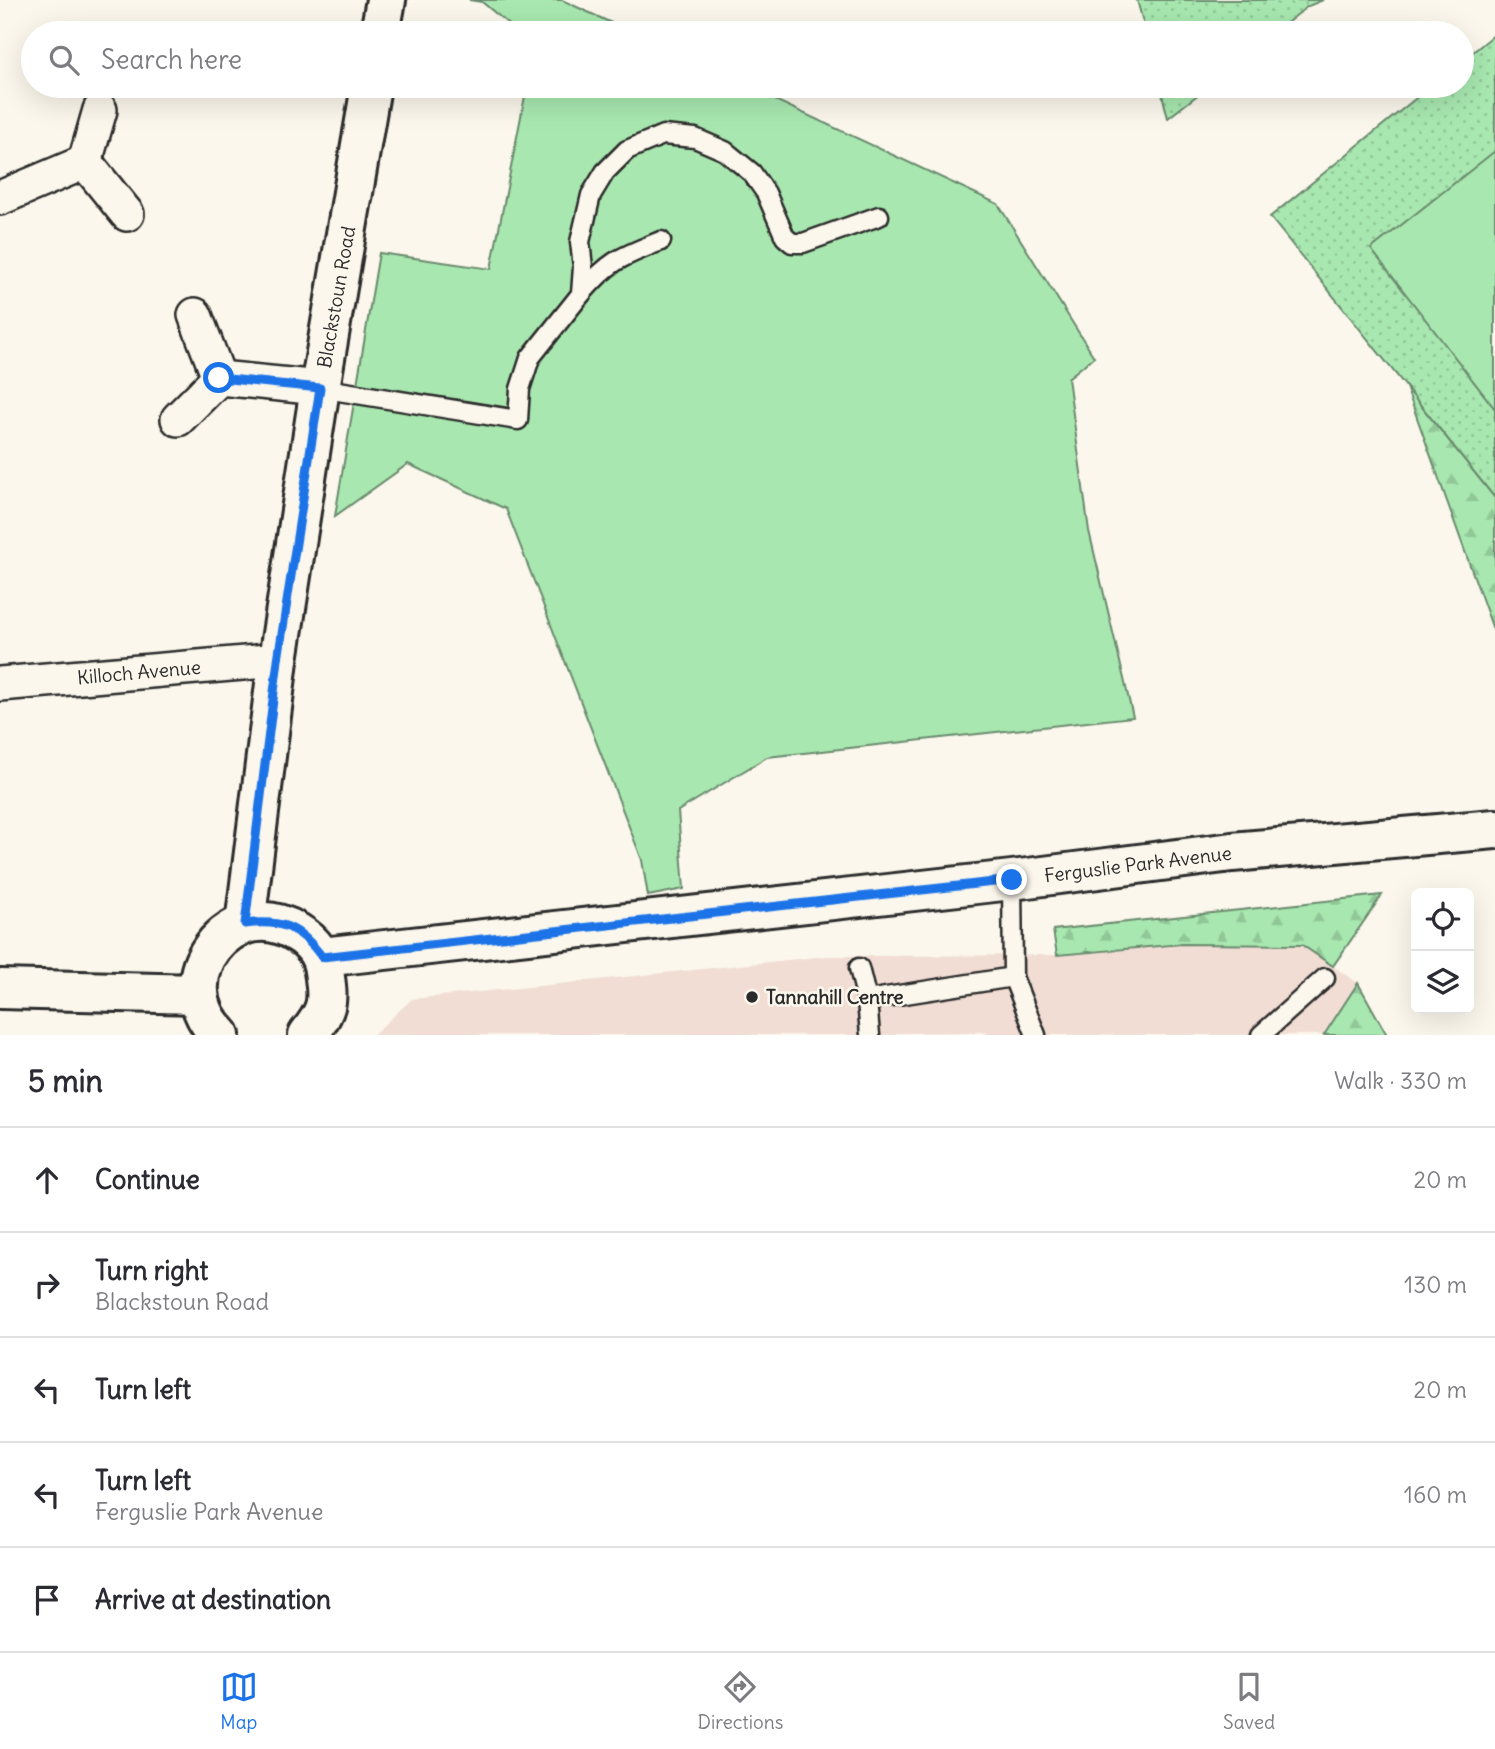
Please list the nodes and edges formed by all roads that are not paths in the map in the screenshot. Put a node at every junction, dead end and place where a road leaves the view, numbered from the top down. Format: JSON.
{"nodes":[{"id":1,"x":386,"y":0,"type":"edge"},
{"id":2,"x":382,"y":21,"type":"edge"},
{"id":3,"x":369,"y":98,"type":"edge"},
{"id":4,"x":100,"y":110,"type":"dead end"},
{"id":5,"x":85,"y":162,"type":"junction"},
{"id":6,"x":0,"y":198,"type":"edge"},
{"id":7,"x":127,"y":214,"type":"dead end"},
{"id":8,"x":879,"y":216,"type":"dead end"},
{"id":9,"x":661,"y":241,"type":"dead end"},
{"id":10,"x":581,"y":294,"type":"junction"},
{"id":11,"x":195,"y":315,"type":"dead end"},
{"id":12,"x":219,"y":378,"type":"junction"},
{"id":13,"x":320,"y":388,"type":"junction"},
{"id":14,"x":178,"y":419,"type":"dead end"},
{"id":15,"x":278,"y":660,"type":"junction"},
{"id":16,"x":0,"y":684,"type":"edge"},
{"id":17,"x":1495,"y":829,"type":"edge"},
{"id":18,"x":1012,"y":880,"type":"junction"},
{"id":19,"x":245,"y":924,"type":"junction"},
{"id":20,"x":322,"y":957,"type":"junction"},
{"id":21,"x":859,"y":968,"type":"dead end"},
{"id":22,"x":1013,"y":977,"type":"junction"},
{"id":23,"x":1325,"y":978,"type":"dead end"},
{"id":24,"x":0,"y":989,"type":"edge"},
{"id":25,"x":198,"y":994,"type":"junction"},
{"id":26,"x":867,"y":1000,"type":"junction"},
{"id":27,"x":220,"y":1035,"type":"edge"},
{"id":28,"x":308,"y":1035,"type":"edge"},
{"id":29,"x":870,"y":1035,"type":"edge"},
{"id":30,"x":1037,"y":1035,"type":"edge"},
{"id":31,"x":1261,"y":1035,"type":"edge"}],
"edges":[{"from":1,"to":2,"type":"street"},
{"from":3,"to":13,"type":"street","name":"Blackstoun Road"},
{"from":4,"to":5,"type":"street"},
{"from":5,"to":6,"type":"street"},
{"from":5,"to":7,"type":"street"},
{"from":8,"to":10,"type":"lane"},
{"from":9,"to":10,"type":"lane"},
{"from":10,"to":13,"type":"lane"},
{"from":11,"to":12,"type":"street"},
{"from":12,"to":13,"type":"street"},
{"from":12,"to":14,"type":"street"},
{"from":13,"to":15,"type":"street","name":"Blackstoun Road"},
{"from":15,"to":16,"type":"street","name":"Killoch Avenue"},
{"from":15,"to":19,"type":"street","name":"Blackstoun Road"},
{"from":17,"to":18,"type":"street","name":"Ferguslie Park Avenue"},
{"from":18,"to":20,"type":"street","name":"Ferguslie Park Avenue"},
{"from":18,"to":22,"type":"lane"},
{"from":19,"to":20,"type":"street"},
{"from":19,"to":25,"type":"street"},
{"from":20,"to":28,"type":"street"},
{"from":21,"to":26,"type":"lane"},
{"from":22,"to":26,"type":"lane"},
{"from":22,"to":30,"type":"lane"},
{"from":23,"to":31,"type":"lane"},
{"from":24,"to":25,"type":"street"},
{"from":25,"to":27,"type":"street"},
{"from":26,"to":29,"type":"lane"}]}
